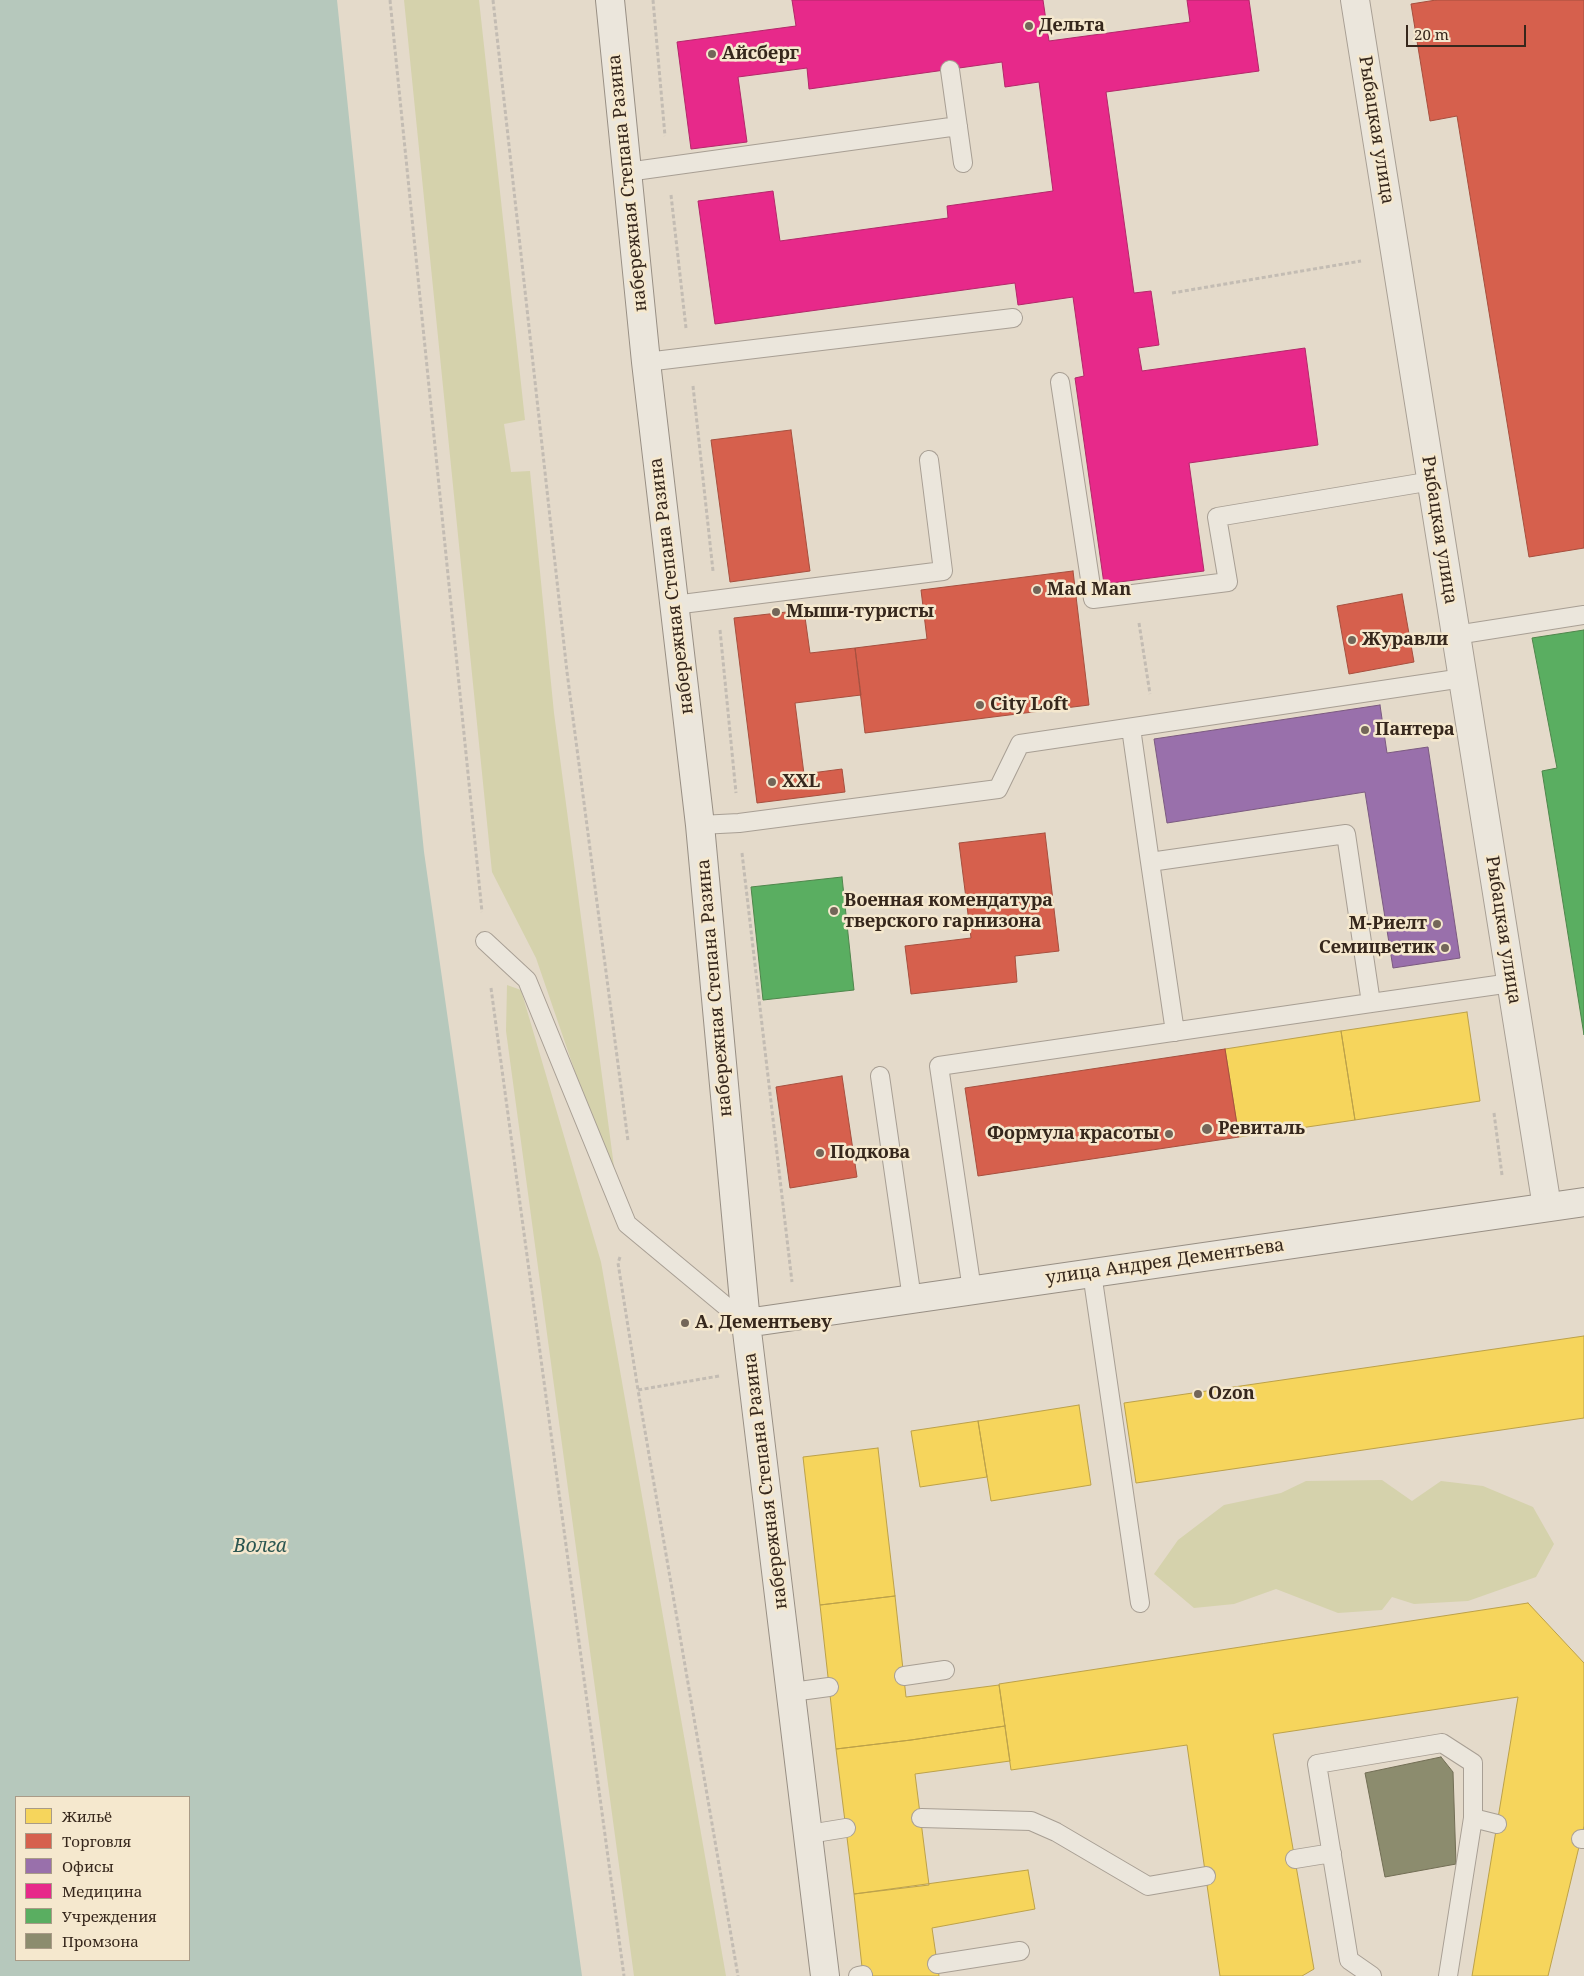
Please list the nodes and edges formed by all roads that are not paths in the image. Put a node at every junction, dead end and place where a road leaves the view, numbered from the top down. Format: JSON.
{"nodes":[{"id":1,"x":610,"y":0,"type":"edge"},
{"id":2,"x":1355,"y":0,"type":"edge"},
{"id":3,"x":950,"y":70,"type":"dead end"},
{"id":4,"x":958,"y":126,"type":"junction"},
{"id":5,"x":963,"y":163,"type":"dead end"},
{"id":6,"x":627,"y":172,"type":"junction"},
{"id":7,"x":1014,"y":318,"type":"dead end"},
{"id":8,"x":646,"y":362,"type":"junction"},
{"id":9,"x":1060,"y":382,"type":"dead end"},
{"id":10,"x":929,"y":460,"type":"dead end"},
{"id":11,"x":1432,"y":481,"type":"junction"},
{"id":12,"x":674,"y":605,"type":"junction"},
{"id":13,"x":1584,"y":615,"type":"edge"},
{"id":14,"x":1456,"y":635,"type":"junction"},
{"id":15,"x":1463,"y":678,"type":"junction"},
{"id":16,"x":1131,"y":728,"type":"junction"},
{"id":17,"x":700,"y":826,"type":"junction"},
{"id":18,"x":1150,"y":862,"type":"junction"},
{"id":19,"x":485,"y":941,"type":"dead end"},
{"id":20,"x":1511,"y":983,"type":"junction"},
{"id":21,"x":1371,"y":1003,"type":"junction"},
{"id":22,"x":1175,"y":1032,"type":"junction"},
{"id":23,"x":880,"y":1076,"type":"dead end"},
{"id":24,"x":1584,"y":1202,"type":"edge"},
{"id":25,"x":1547,"y":1207,"type":"junction"},
{"id":26,"x":1092,"y":1273,"type":"junction"},
{"id":27,"x":972,"y":1290,"type":"junction"},
{"id":28,"x":912,"y":1299,"type":"junction"},
{"id":29,"x":746,"y":1323,"type":"junction"},
{"id":30,"x":1140,"y":1603,"type":"dead end"},
{"id":31,"x":945,"y":1670,"type":"dead end"},
{"id":32,"x":904,"y":1676,"type":"dead end"},
{"id":33,"x":829,"y":1686,"type":"dead end"},
{"id":34,"x":792,"y":1692,"type":"junction"},
{"id":35,"x":921,"y":1818,"type":"dead end"},
{"id":36,"x":1473,"y":1818,"type":"junction"},
{"id":37,"x":1497,"y":1824,"type":"dead end"},
{"id":38,"x":846,"y":1828,"type":"dead end"},
{"id":39,"x":809,"y":1834,"type":"junction"},
{"id":40,"x":1332,"y":1853,"type":"junction"},
{"id":41,"x":1295,"y":1859,"type":"dead end"},
{"id":42,"x":1206,"y":1876,"type":"dead end"},
{"id":43,"x":1020,"y":1951,"type":"dead end"},
{"id":44,"x":937,"y":1964,"type":"dead end"},
{"id":45,"x":863,"y":1975,"type":"edge"},
{"id":46,"x":826,"y":1976,"type":"edge"},
{"id":47,"x":858,"y":1976,"type":"edge"},
{"id":48,"x":1372,"y":1976,"type":"edge"},
{"id":49,"x":1448,"y":1976,"type":"edge"}],
"edges":[{"from":1,"to":6,"type":"street","name":"набережная Степана Разина"},
{"from":2,"to":11,"type":"street","name":"Рыбацкая улица"},
{"from":3,"to":4,"type":"lane"},
{"from":4,"to":5,"type":"lane"},
{"from":4,"to":6,"type":"lane"},
{"from":6,"to":8,"type":"street","name":"набережная Степана Разина"},
{"from":7,"to":8,"type":"lane"},
{"from":8,"to":12,"type":"street","name":"набережная Степана Разина"},
{"from":9,"to":11,"type":"lane"},
{"from":10,"to":12,"type":"lane"},
{"from":11,"to":14,"type":"street","name":"Рыбацкая улица"},
{"from":12,"to":17,"type":"street","name":"набережная Степана Разина"},
{"from":13,"to":14,"type":"lane"},
{"from":14,"to":15,"type":"street","name":"Рыбацкая улица"},
{"from":15,"to":16,"type":"lane"},
{"from":15,"to":20,"type":"street","name":"Рыбацкая улица"},
{"from":16,"to":17,"type":"lane"},
{"from":16,"to":18,"type":"lane"},
{"from":17,"to":29,"type":"street","name":"набережная Степана Разина"},
{"from":18,"to":21,"type":"lane"},
{"from":18,"to":22,"type":"lane"},
{"from":19,"to":29,"type":"lane"},
{"from":20,"to":21,"type":"lane"},
{"from":20,"to":25,"type":"street","name":"Рыбацкая улица"},
{"from":21,"to":22,"type":"lane"},
{"from":22,"to":27,"type":"lane"},
{"from":23,"to":28,"type":"lane"},
{"from":24,"to":25,"type":"street","name":"улица Андрея Дементьева"},
{"from":25,"to":26,"type":"street","name":"улица Андрея Дементьева"},
{"from":26,"to":27,"type":"street","name":"улица Андрея Дементьева"},
{"from":26,"to":30,"type":"lane"},
{"from":27,"to":28,"type":"street","name":"улица Андрея Дементьева"},
{"from":28,"to":29,"type":"street","name":"улица Андрея Дементьева"},
{"from":29,"to":34,"type":"street","name":"набережная Степана Разина"},
{"from":31,"to":32,"type":"lane"},
{"from":33,"to":34,"type":"lane"},
{"from":34,"to":39,"type":"street","name":"набережная Степана Разина"},
{"from":35,"to":42,"type":"lane"},
{"from":36,"to":37,"type":"lane"},
{"from":36,"to":40,"type":"lane"},
{"from":36,"to":49,"type":"lane"},
{"from":38,"to":39,"type":"lane"},
{"from":39,"to":46,"type":"street","name":"набережная Степана Разина"},
{"from":40,"to":41,"type":"lane"},
{"from":40,"to":48,"type":"lane"},
{"from":43,"to":44,"type":"lane"},
{"from":45,"to":47,"type":"lane"}]}
